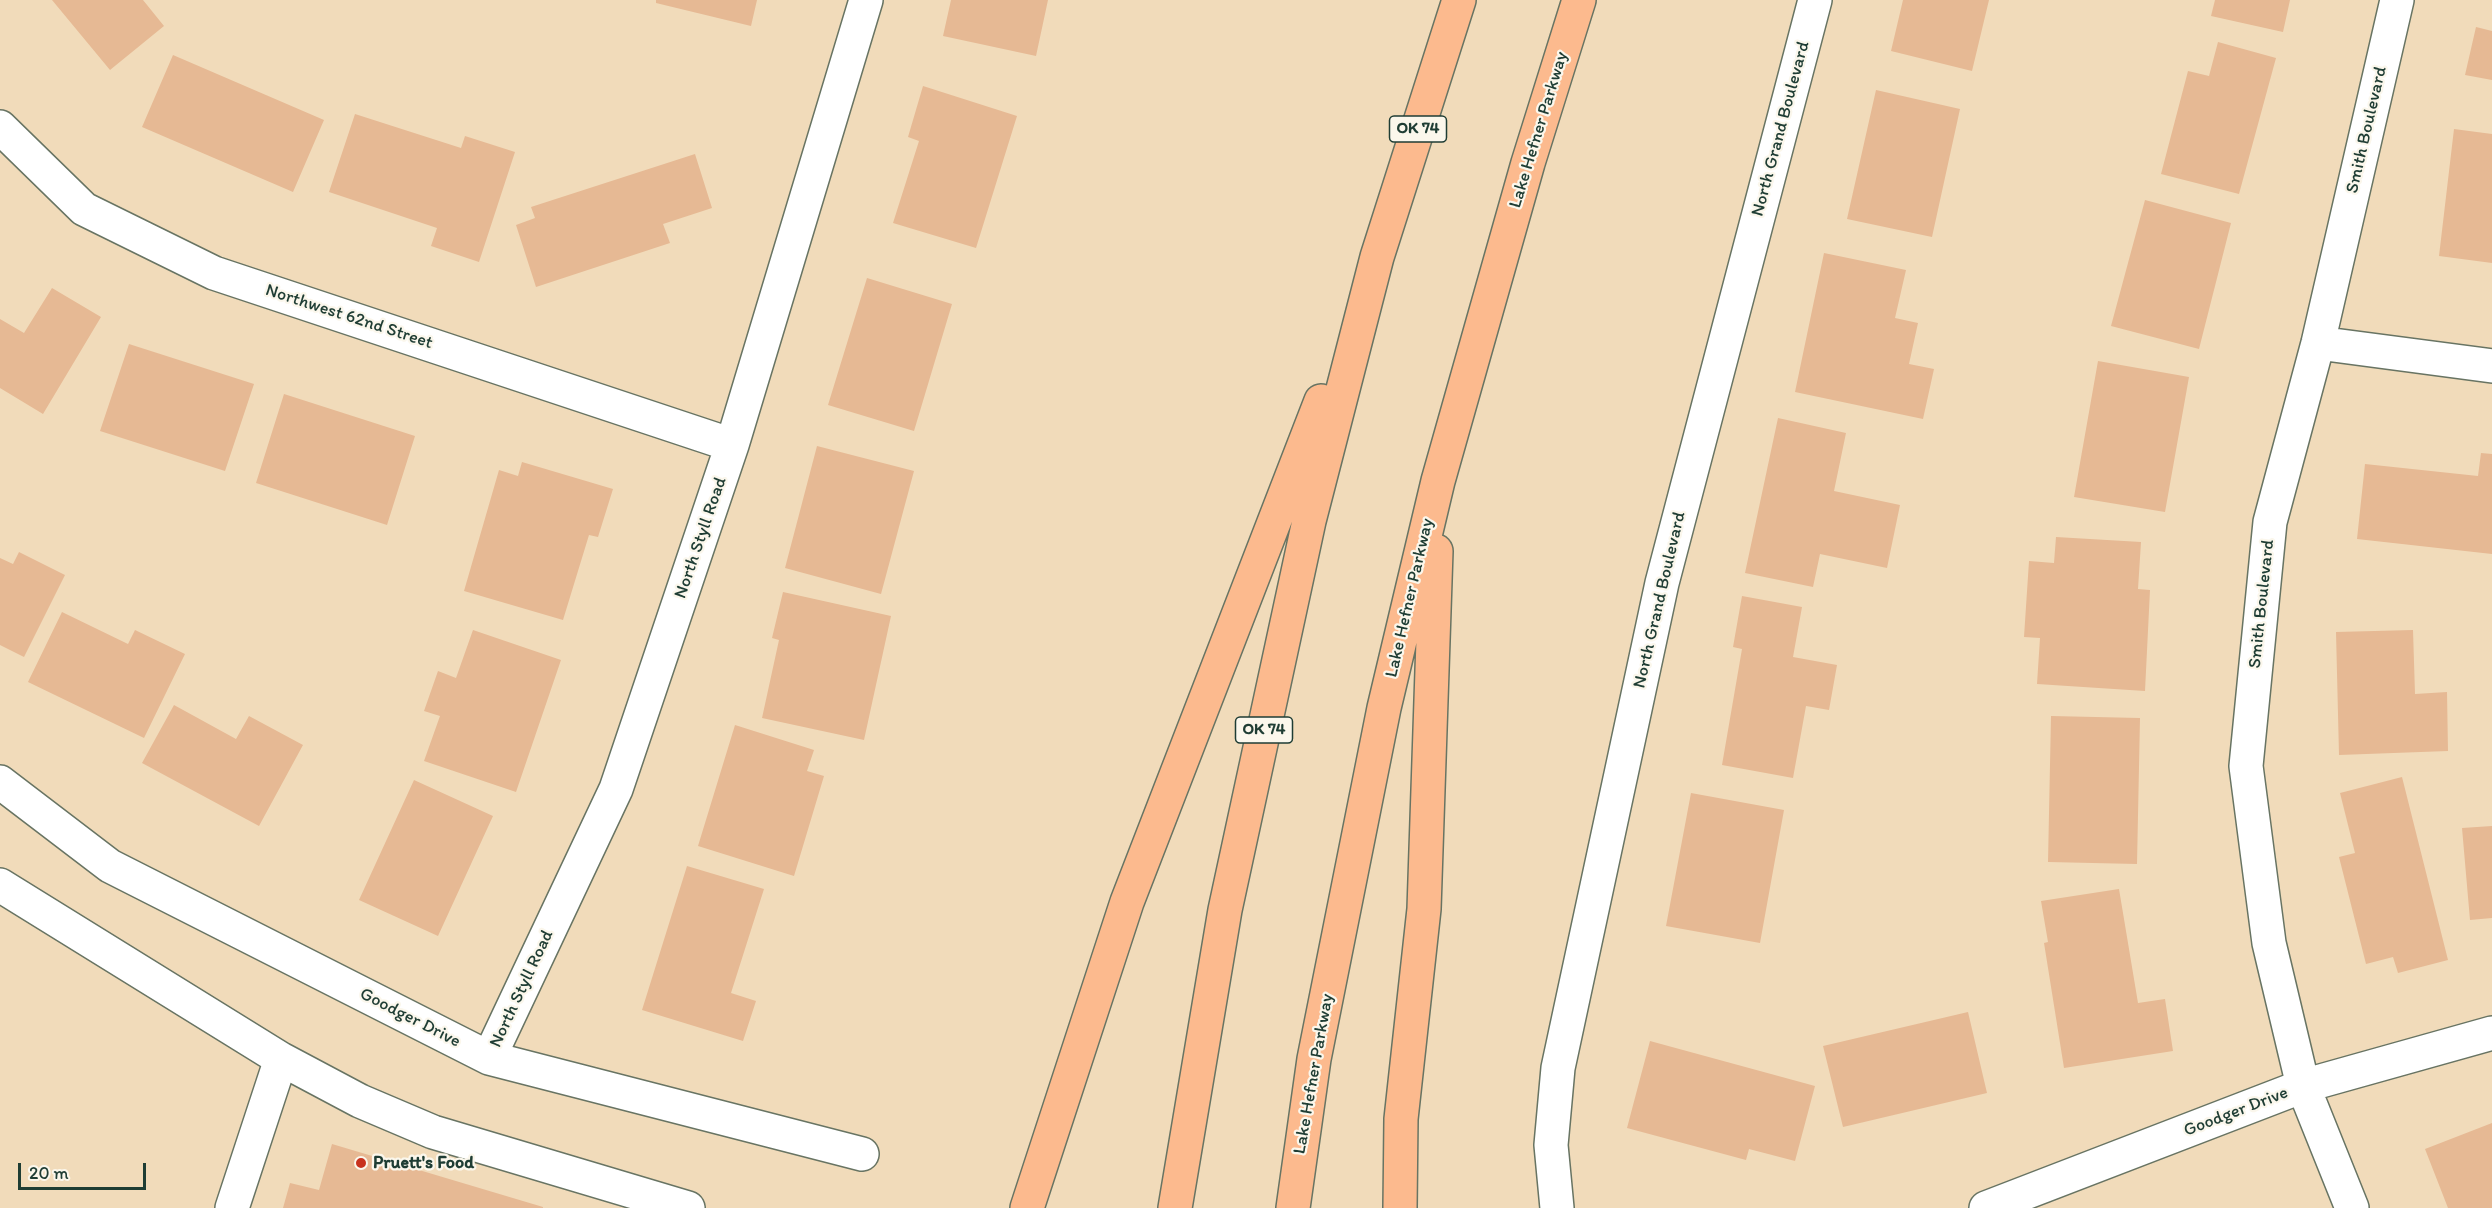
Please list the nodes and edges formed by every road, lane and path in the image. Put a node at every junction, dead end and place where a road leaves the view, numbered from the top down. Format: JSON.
{"nodes":[{"id":1,"x":866,"y":0,"type":"edge"},
{"id":2,"x":1459,"y":0,"type":"edge"},
{"id":3,"x":1579,"y":0,"type":"edge"},
{"id":4,"x":1815,"y":0,"type":"edge"},
{"id":5,"x":2397,"y":0,"type":"edge"},
{"id":6,"x":0,"y":127,"type":"edge"},
{"id":7,"x":1377,"y":257,"type":"junction"},
{"id":8,"x":2318,"y":344,"type":"junction"},
{"id":9,"x":2492,"y":366,"type":"edge"},
{"id":10,"x":732,"y":445,"type":"junction"},
{"id":11,"x":1438,"y":481,"type":"junction"},
{"id":12,"x":0,"y":782,"type":"edge"},
{"id":13,"x":0,"y":885,"type":"edge"},
{"id":14,"x":2492,"y":1032,"type":"edge"},
{"id":15,"x":489,"y":1058,"type":"junction"},
{"id":16,"x":281,"y":1059,"type":"junction"},
{"id":17,"x":2303,"y":1086,"type":"junction"},
{"id":18,"x":862,"y":1154,"type":"dead end"},
{"id":19,"x":232,"y":1208,"type":"edge"},
{"id":20,"x":688,"y":1208,"type":"edge"},
{"id":21,"x":1027,"y":1208,"type":"edge"},
{"id":22,"x":1175,"y":1208,"type":"edge"},
{"id":23,"x":1293,"y":1208,"type":"edge"},
{"id":24,"x":1400,"y":1208,"type":"edge"},
{"id":25,"x":1557,"y":1208,"type":"edge"},
{"id":26,"x":1986,"y":1208,"type":"edge"},
{"id":27,"x":2352,"y":1208,"type":"edge"}],
"edges":[{"from":1,"to":10,"type":"street","name":"North Styll Road"},
{"from":2,"to":7,"type":"highway","number":"OK 74"},
{"from":3,"to":11,"type":"highway","name":"Lake Hefner Parkway"},
{"from":4,"to":25,"type":"street","name":"North Grand Boulevard"},
{"from":5,"to":8,"type":"street","name":"Smith Boulevard"},
{"from":6,"to":10,"type":"street","name":"Northwest 62nd Street"},
{"from":7,"to":21,"type":"highway"},
{"from":7,"to":22,"type":"highway","number":"OK 74"},
{"from":8,"to":9,"type":"street"},
{"from":8,"to":17,"type":"street","name":"Smith Boulevard"},
{"from":10,"to":15,"type":"street","name":"North Styll Road"},
{"from":11,"to":23,"type":"highway","name":"Lake Hefner Parkway"},
{"from":11,"to":24,"type":"highway"},
{"from":12,"to":15,"type":"street","name":"Goodger Drive"},
{"from":13,"to":16,"type":"street"},
{"from":14,"to":17,"type":"street","name":"Goodger Drive"},
{"from":15,"to":18,"type":"street","name":"Goodger Drive"},
{"from":16,"to":19,"type":"street"},
{"from":16,"to":20,"type":"street"},
{"from":17,"to":26,"type":"street","name":"Goodger Drive"},
{"from":17,"to":27,"type":"street","name":"Smith Boulevard"}]}
